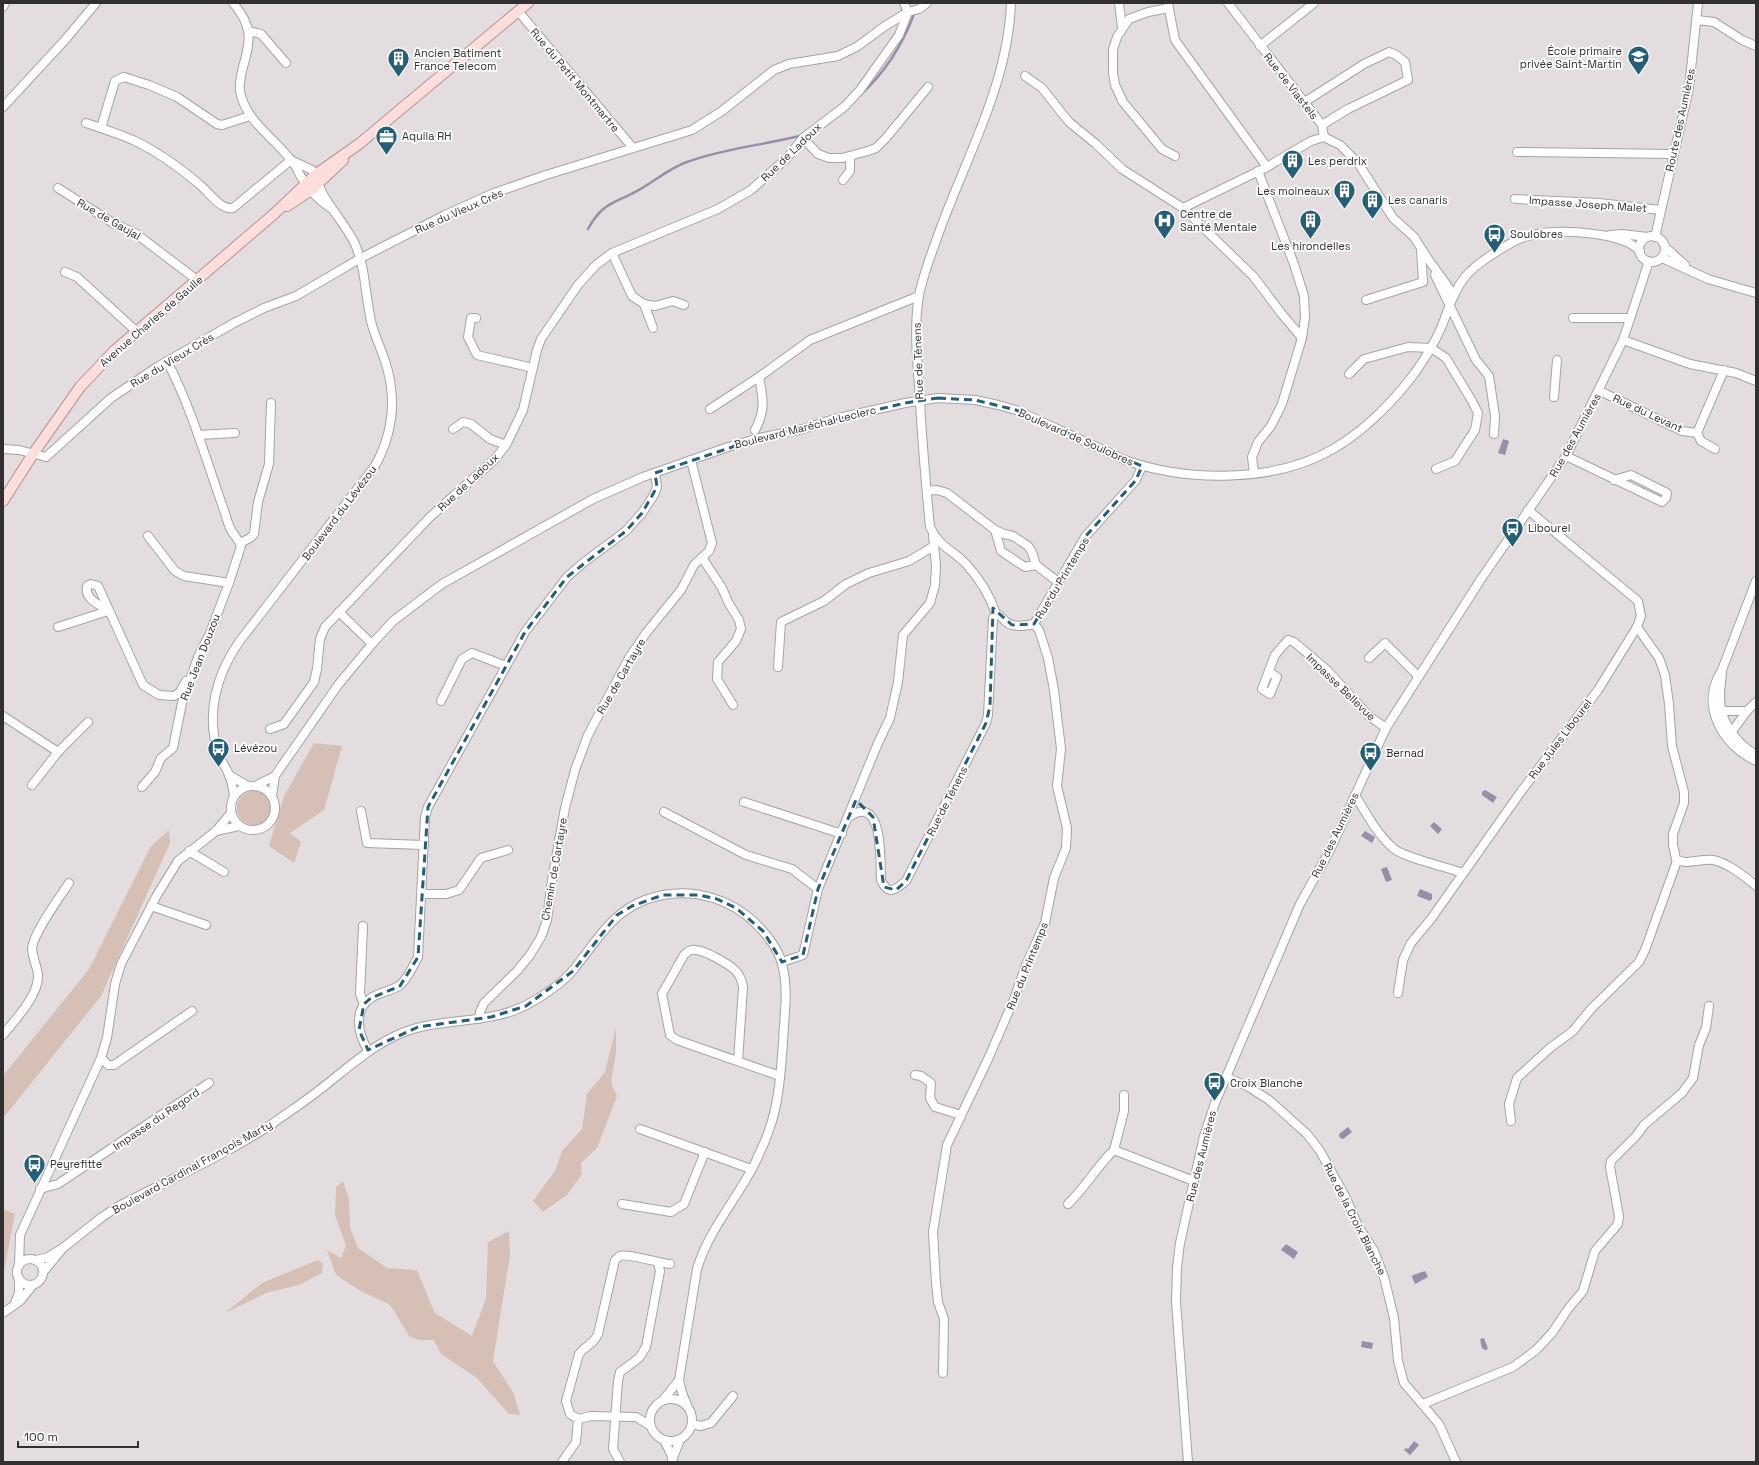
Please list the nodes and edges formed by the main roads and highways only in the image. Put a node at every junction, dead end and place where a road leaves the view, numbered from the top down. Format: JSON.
{"nodes":[{"id":1,"x":528,"y":3,"type":"edge"},
{"id":2,"x":359,"y":144,"type":"junction"},
{"id":3,"x":312,"y":183,"type":"junction"},
{"id":4,"x":274,"y":214,"type":"junction"},
{"id":5,"x":3,"y":501,"type":"edge"}],
"edges":[{"from":1,"to":2,"type":"main road","name":"Avenue Charles de Gaulle"},
{"from":2,"to":3,"type":"main road","name":"Avenue Charles de Gaulle"},
{"from":2,"to":3,"type":"main road","name":"Avenue Charles de Gaulle"},
{"from":3,"to":4,"type":"main road","name":"Avenue Charles de Gaulle"},
{"from":3,"to":4,"type":"main road","name":"Avenue Charles de Gaulle"},
{"from":4,"to":5,"type":"main road","name":"Avenue Charles de Gaulle"}]}
